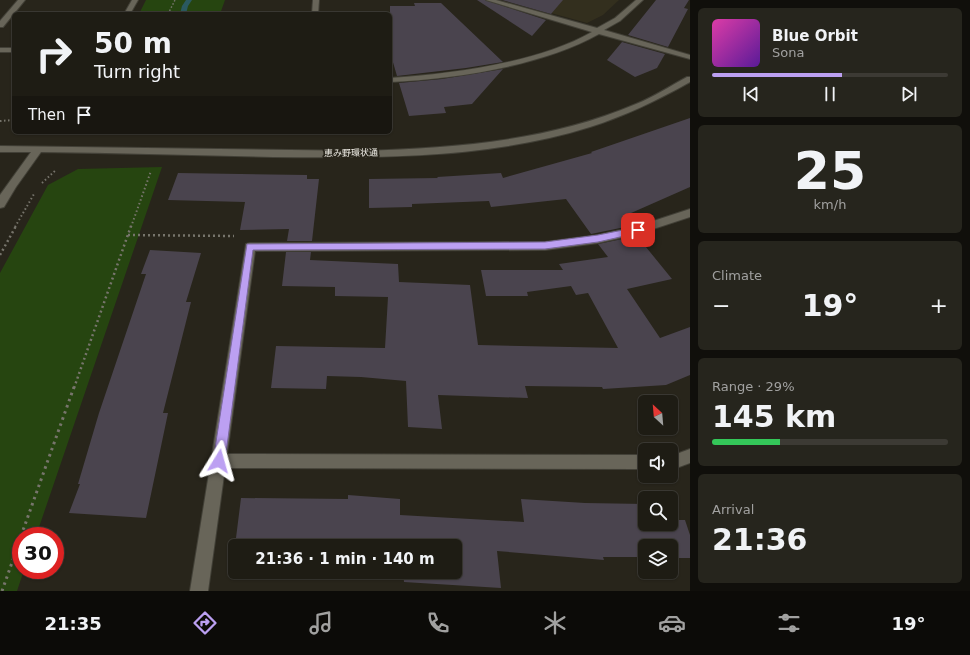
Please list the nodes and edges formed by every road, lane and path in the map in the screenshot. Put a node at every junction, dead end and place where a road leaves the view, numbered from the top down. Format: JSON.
{"nodes":[{"id":1,"x":22,"y":0,"type":"edge"},
{"id":2,"x":135,"y":0,"type":"edge"},
{"id":3,"x":175,"y":0,"type":"edge"},
{"id":4,"x":316,"y":0,"type":"edge"},
{"id":5,"x":489,"y":0,"type":"edge"},
{"id":6,"x":640,"y":0,"type":"edge"},
{"id":7,"x":128,"y":12,"type":"edge"},
{"id":8,"x":169,"y":12,"type":"edge"},
{"id":9,"x":314,"y":12,"type":"edge"},
{"id":10,"x":0,"y":25,"type":"edge"},
{"id":11,"x":600,"y":31,"type":"junction"},
{"id":12,"x":0,"y":50,"type":"edge"},
{"id":13,"x":12,"y":50,"type":"edge"},
{"id":14,"x":690,"y":56,"type":"edge"},
{"id":15,"x":690,"y":79,"type":"edge"},
{"id":16,"x":392,"y":80,"type":"edge"},
{"id":17,"x":12,"y":120,"type":"edge"},
{"id":18,"x":0,"y":121,"type":"edge"},
{"id":19,"x":0,"y":149,"type":"edge"},
{"id":20,"x":38,"y":149,"type":"junction"},
{"id":21,"x":154,"y":164,"type":"dead end"},
{"id":22,"x":36,"y":191,"type":"dead end"},
{"id":23,"x":0,"y":204,"type":"edge"},
{"id":24,"x":690,"y":213,"type":"edge"},
{"id":25,"x":128,"y":235,"type":"junction"},
{"id":26,"x":250,"y":247,"type":"junction"},
{"id":27,"x":0,"y":255,"type":"edge"},
{"id":28,"x":690,"y":456,"type":"edge"},
{"id":29,"x":678,"y":460,"type":"edge"},
{"id":30,"x":219,"y":461,"type":"junction"},
{"id":31,"x":638,"y":462,"type":"edge"},
{"id":32,"x":24,"y":527,"type":"edge"},
{"id":33,"x":12,"y":562,"type":"edge"},
{"id":34,"x":2,"y":591,"type":"edge"},
{"id":35,"x":199,"y":591,"type":"edge"}],
"edges":[{"from":1,"to":10,"type":"street"},
{"from":2,"to":7,"type":"street"},
{"from":3,"to":8,"type":"path"},
{"from":4,"to":9,"type":"street"},
{"from":5,"to":11,"type":"street"},
{"from":6,"to":11,"type":"street"},
{"from":11,"to":14,"type":"street"},
{"from":11,"to":16,"type":"street"},
{"from":12,"to":13,"type":"street"},
{"from":15,"to":20,"type":"street","name":"恵み野環状通"},
{"from":17,"to":18,"type":"path"},
{"from":19,"to":20,"type":"street","name":"恵み野環状通"},
{"from":20,"to":23,"type":"street"},
{"from":21,"to":25,"type":"path"},
{"from":22,"to":27,"type":"path"},
{"from":24,"to":26,"type":"street"},
{"from":25,"to":26,"type":"path"},
{"from":25,"to":32,"type":"path"},
{"from":26,"to":30,"type":"street"},
{"from":28,"to":29,"type":"street"},
{"from":30,"to":31,"type":"street"},
{"from":30,"to":35,"type":"street"},
{"from":33,"to":34,"type":"path"}]}
